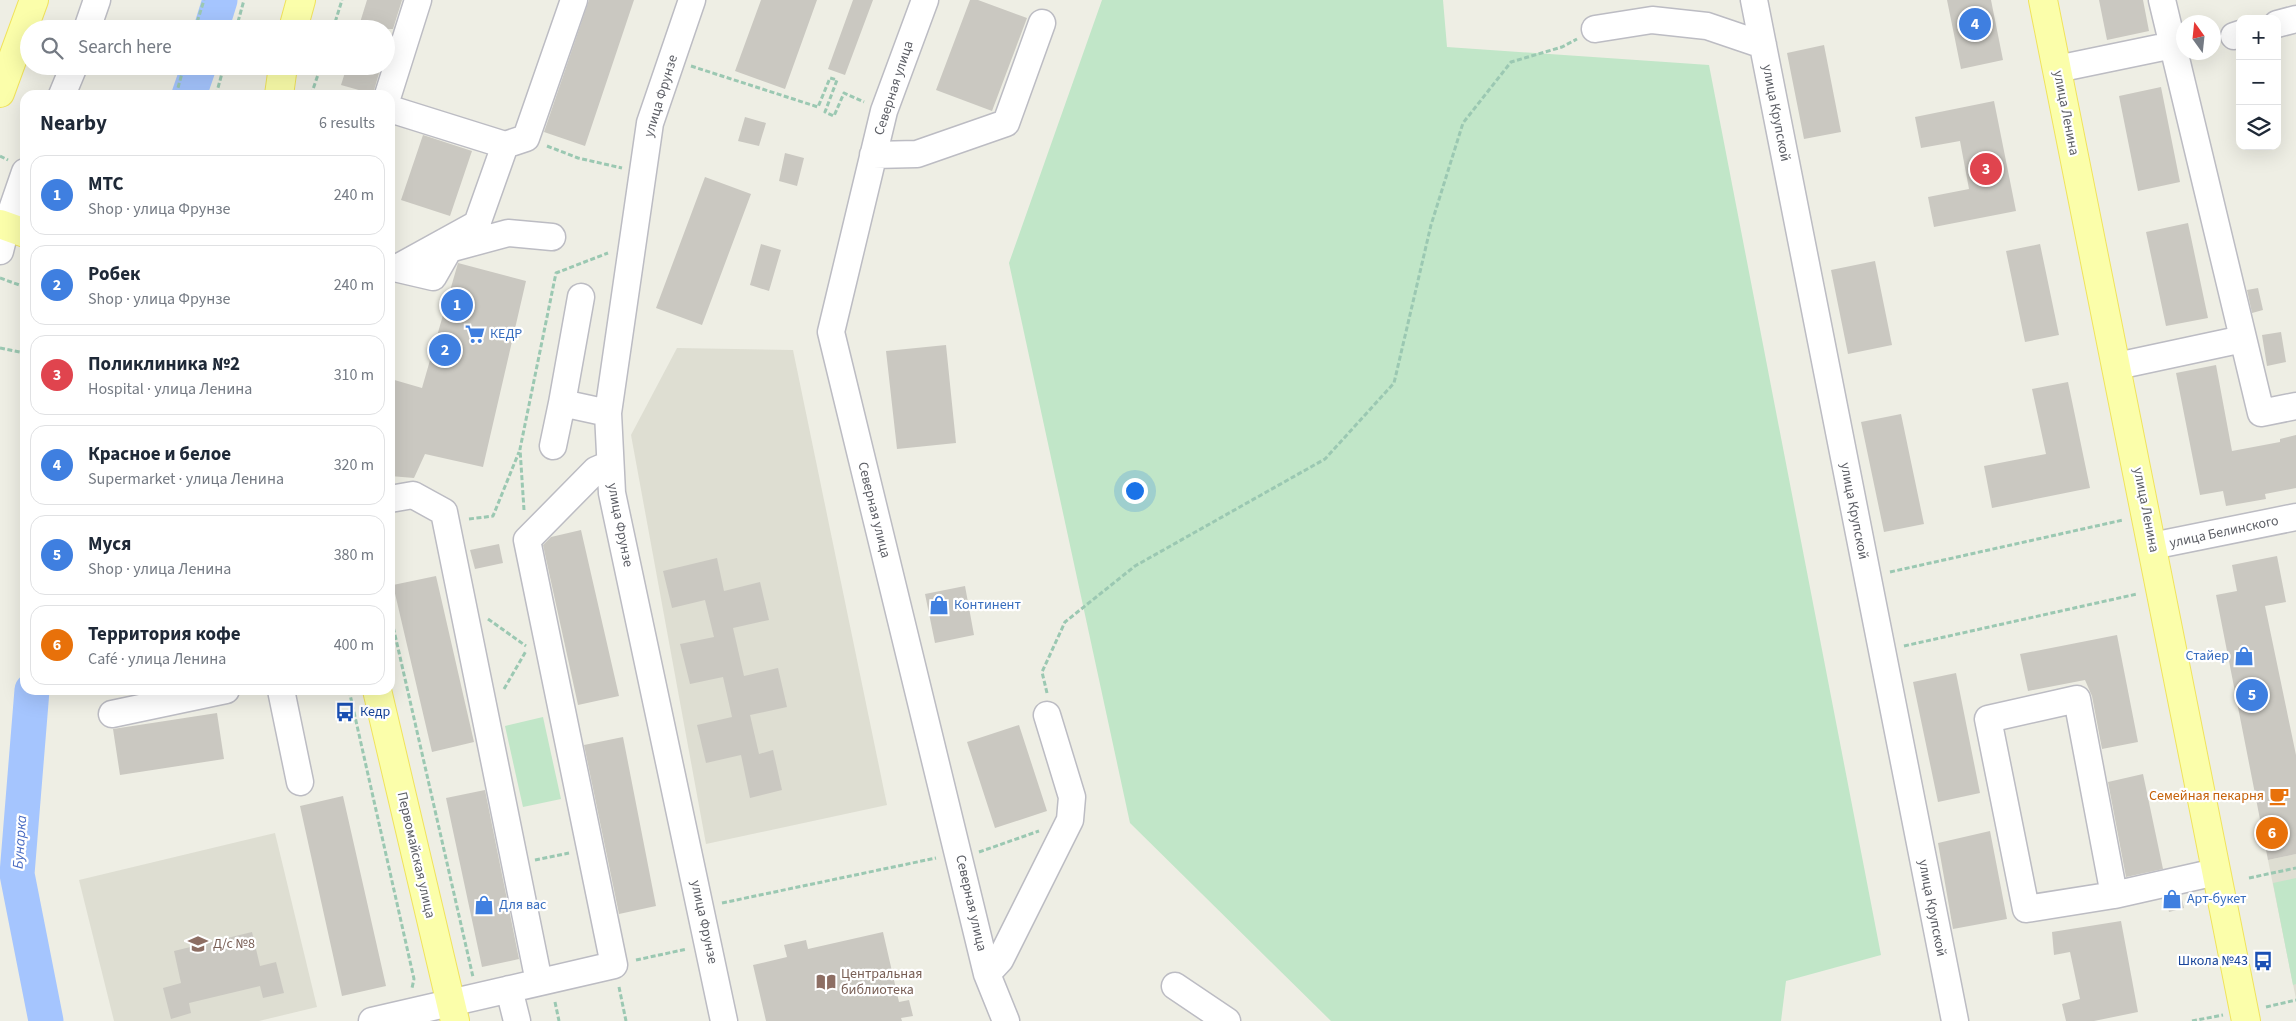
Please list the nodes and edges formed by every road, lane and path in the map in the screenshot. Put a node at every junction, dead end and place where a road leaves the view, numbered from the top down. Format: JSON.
{"nodes":[{"id":1,"x":34,"y":0,"type":"edge"},
{"id":2,"x":97,"y":0,"type":"edge"},
{"id":3,"x":204,"y":0,"type":"edge"},
{"id":4,"x":244,"y":0,"type":"edge"},
{"id":5,"x":301,"y":0,"type":"edge"},
{"id":6,"x":342,"y":0,"type":"edge"},
{"id":7,"x":418,"y":0,"type":"edge"},
{"id":8,"x":574,"y":0,"type":"edge"},
{"id":9,"x":692,"y":0,"type":"edge"},
{"id":10,"x":925,"y":0,"type":"edge"},
{"id":11,"x":1754,"y":0,"type":"edge"},
{"id":12,"x":2043,"y":0,"type":"edge"},
{"id":13,"x":2162,"y":0,"type":"edge"},
{"id":14,"x":2296,"y":19,"type":"edge"},
{"id":15,"x":27,"y":20,"type":"edge"},
{"id":16,"x":90,"y":20,"type":"edge"},
{"id":17,"x":198,"y":20,"type":"edge"},
{"id":18,"x":238,"y":20,"type":"edge"},
{"id":19,"x":295,"y":20,"type":"edge"},
{"id":20,"x":336,"y":20,"type":"edge"},
{"id":21,"x":1042,"y":23,"type":"dead end"},
{"id":22,"x":2281,"y":23,"type":"edge"},
{"id":23,"x":1595,"y":29,"type":"joint"},
{"id":24,"x":20,"y":38,"type":"edge"},
{"id":25,"x":1763,"y":44,"type":"junction"},
{"id":26,"x":2173,"y":45,"type":"junction"},
{"id":27,"x":672,"y":59,"type":"junction"},
{"id":28,"x":2057,"y":69,"type":"junction"},
{"id":29,"x":395,"y":73,"type":"edge"},
{"id":30,"x":182,"y":75,"type":"edge"},
{"id":31,"x":222,"y":75,"type":"edge"},
{"id":32,"x":282,"y":75,"type":"edge"},
{"id":33,"x":317,"y":75,"type":"edge"},
{"id":34,"x":394,"y":75,"type":"edge"},
{"id":35,"x":177,"y":90,"type":"edge"},
{"id":36,"x":217,"y":90,"type":"edge"},
{"id":37,"x":280,"y":90,"type":"edge"},
{"id":38,"x":313,"y":90,"type":"edge"},
{"id":39,"x":390,"y":90,"type":"edge"},
{"id":40,"x":0,"y":93,"type":"edge"},
{"id":41,"x":844,"y":93,"type":"dead end"},
{"id":42,"x":395,"y":110,"type":"edge"},
{"id":43,"x":515,"y":142,"type":"junction"},
{"id":44,"x":873,"y":155,"type":"junction"},
{"id":45,"x":630,"y":170,"type":"dead end"},
{"id":46,"x":20,"y":189,"type":"edge"},
{"id":47,"x":6,"y":236,"type":"edge"},
{"id":48,"x":552,"y":237,"type":"dead end"},
{"id":49,"x":395,"y":266,"type":"edge"},
{"id":50,"x":395,"y":267,"type":"edge"},
{"id":51,"x":0,"y":278,"type":"edge"},
{"id":52,"x":20,"y":285,"type":"edge"},
{"id":53,"x":582,"y":297,"type":"dead end"},
{"id":54,"x":2243,"y":339,"type":"junction"},
{"id":55,"x":0,"y":348,"type":"edge"},
{"id":56,"x":20,"y":352,"type":"edge"},
{"id":57,"x":2117,"y":366,"type":"junction"},
{"id":58,"x":562,"y":403,"type":"junction"},
{"id":59,"x":2296,"y":406,"type":"edge"},
{"id":60,"x":608,"y":413,"type":"junction"},
{"id":61,"x":553,"y":446,"type":"dead end"},
{"id":62,"x":520,"y":449,"type":"dead end"},
{"id":63,"x":610,"y":464,"type":"junction"},
{"id":64,"x":395,"y":498,"type":"edge"},
{"id":65,"x":493,"y":516,"type":"dead end"},
{"id":66,"x":2296,"y":517,"type":"edge"},
{"id":67,"x":2123,"y":520,"type":"dead end"},
{"id":68,"x":2152,"y":546,"type":"junction"},
{"id":69,"x":1867,"y":578,"type":"junction"},
{"id":70,"x":2138,"y":594,"type":"dead end"},
{"id":71,"x":462,"y":600,"type":"junction"},
{"id":72,"x":395,"y":635,"type":"edge"},
{"id":73,"x":1882,"y":651,"type":"junction"},
{"id":74,"x":202,"y":695,"type":"edge"},
{"id":75,"x":281,"y":695,"type":"edge"},
{"id":76,"x":350,"y":695,"type":"edge"},
{"id":77,"x":378,"y":695,"type":"edge"},
{"id":78,"x":112,"y":714,"type":"dead end"},
{"id":79,"x":1047,"y":715,"type":"joint"},
{"id":80,"x":486,"y":720,"type":"junction"},
{"id":81,"x":300,"y":782,"type":"dead end"},
{"id":82,"x":1046,"y":828,"type":"dead end"},
{"id":83,"x":570,"y":853,"type":"dead end"},
{"id":84,"x":959,"y":853,"type":"junction"},
{"id":85,"x":515,"y":864,"type":"junction"},
{"id":86,"x":2296,"y":868,"type":"edge"},
{"id":87,"x":2216,"y":872,"type":"junction"},
{"id":88,"x":2248,"y":878,"type":"dead end"},
{"id":89,"x":2114,"y":895,"type":"junction"},
{"id":90,"x":737,"y":900,"type":"dead end"},
{"id":91,"x":693,"y":948,"type":"dead end"},
{"id":92,"x":614,"y":965,"type":"junction"},
{"id":93,"x":987,"y":974,"type":"junction"},
{"id":94,"x":539,"y":982,"type":"junction"},
{"id":95,"x":1176,"y":986,"type":"dead end"},
{"id":96,"x":508,"y":989,"type":"junction"},
{"id":97,"x":477,"y":996,"type":"junction"},
{"id":98,"x":2296,"y":1000,"type":"edge"},
{"id":99,"x":2270,"y":1006,"type":"dead end"},
{"id":100,"x":453,"y":1011,"type":"edge"},
{"id":101,"x":409,"y":1012,"type":"junction"},
{"id":102,"x":372,"y":1021,"type":"edge"},
{"id":103,"x":517,"y":1021,"type":"edge"},
{"id":104,"x":626,"y":1021,"type":"edge"},
{"id":105,"x":724,"y":1021,"type":"edge"},
{"id":106,"x":1006,"y":1021,"type":"edge"},
{"id":107,"x":1227,"y":1021,"type":"edge"},
{"id":108,"x":1954,"y":1021,"type":"edge"},
{"id":109,"x":2246,"y":1021,"type":"edge"}],
"edges":[{"from":1,"to":15,"type":"main road"},
{"from":2,"to":16,"type":"street"},
{"from":3,"to":17,"type":"path"},
{"from":4,"to":18,"type":"path"},
{"from":5,"to":19,"type":"main road"},
{"from":6,"to":20,"type":"path"},
{"from":7,"to":29,"type":"street"},
{"from":8,"to":43,"type":"street"},
{"from":9,"to":27,"type":"street","name":"улица Фрунзе"},
{"from":10,"to":44,"type":"street","name":"Северная улица"},
{"from":11,"to":25,"type":"street","name":"улица Крупской"},
{"from":12,"to":28,"type":"main road","name":"улица Ленина"},
{"from":13,"to":26,"type":"street"},
{"from":14,"to":22,"type":"street"},
{"from":21,"to":44,"type":"street"},
{"from":23,"to":25,"type":"street"},
{"from":23,"to":79,"type":"path"},
{"from":24,"to":40,"type":"main road"},
{"from":25,"to":69,"type":"street","name":"улица Крупской"},
{"from":26,"to":28,"type":"street"},
{"from":26,"to":54,"type":"street"},
{"from":27,"to":41,"type":"path"},
{"from":27,"to":60,"type":"street","name":"улица Фрунзе"},
{"from":28,"to":57,"type":"main road","name":"улица Ленина"},
{"from":30,"to":35,"type":"path"},
{"from":31,"to":36,"type":"path"},
{"from":32,"to":37,"type":"main road"},
{"from":33,"to":38,"type":"path"},
{"from":34,"to":39,"type":"street"},
{"from":42,"to":43,"type":"street"},
{"from":43,"to":45,"type":"path"},
{"from":43,"to":49,"type":"street"},
{"from":44,"to":84,"type":"street","name":"Северная улица"},
{"from":46,"to":47,"type":"street"},
{"from":48,"to":50,"type":"street"},
{"from":51,"to":52,"type":"path"},
{"from":53,"to":58,"type":"street"},
{"from":54,"to":57,"type":"street"},
{"from":54,"to":59,"type":"street"},
{"from":55,"to":56,"type":"path"},
{"from":57,"to":68,"type":"main road","name":"улица Ленина"},
{"from":58,"to":60,"type":"street"},
{"from":58,"to":61,"type":"street"},
{"from":60,"to":63,"type":"street","name":"улица Фрунзе"},
{"from":62,"to":65,"type":"path"},
{"from":63,"to":92,"type":"street"},
{"from":63,"to":105,"type":"street","name":"улица Фрунзе"},
{"from":64,"to":71,"type":"street"},
{"from":66,"to":68,"type":"street","name":"улица Белинского"},
{"from":67,"to":69,"type":"path"},
{"from":68,"to":87,"type":"main road","name":"улица Ленина"},
{"from":69,"to":73,"type":"street","name":"улица Крупской"},
{"from":70,"to":73,"type":"path"},
{"from":71,"to":80,"type":"street"},
{"from":71,"to":80,"type":"path"},
{"from":72,"to":97,"type":"path"},
{"from":73,"to":108,"type":"street","name":"улица Крупской"},
{"from":74,"to":78,"type":"street"},
{"from":75,"to":81,"type":"street"},
{"from":76,"to":101,"type":"path"},
{"from":77,"to":100,"type":"main road","name":"Первомайская улица"},
{"from":79,"to":93,"type":"street"},
{"from":80,"to":85,"type":"street"},
{"from":82,"to":84,"type":"path"},
{"from":83,"to":85,"type":"path"},
{"from":84,"to":90,"type":"path"},
{"from":84,"to":93,"type":"street","name":"Северная улица"},
{"from":85,"to":94,"type":"street"},
{"from":86,"to":88,"type":"path"},
{"from":87,"to":89,"type":"street"},
{"from":87,"to":109,"type":"main road","name":"улица Ленина"},
{"from":89,"to":89,"type":"street"},
{"from":91,"to":92,"type":"path"},
{"from":92,"to":94,"type":"street"},
{"from":92,"to":104,"type":"path"},
{"from":93,"to":106,"type":"street","name":"Северная улица"},
{"from":94,"to":96,"type":"street"},
{"from":95,"to":107,"type":"street"},
{"from":96,"to":97,"type":"street"},
{"from":96,"to":103,"type":"street"},
{"from":97,"to":100,"type":"street"},
{"from":98,"to":99,"type":"path"},
{"from":100,"to":101,"type":"street"},
{"from":101,"to":102,"type":"street"}]}
